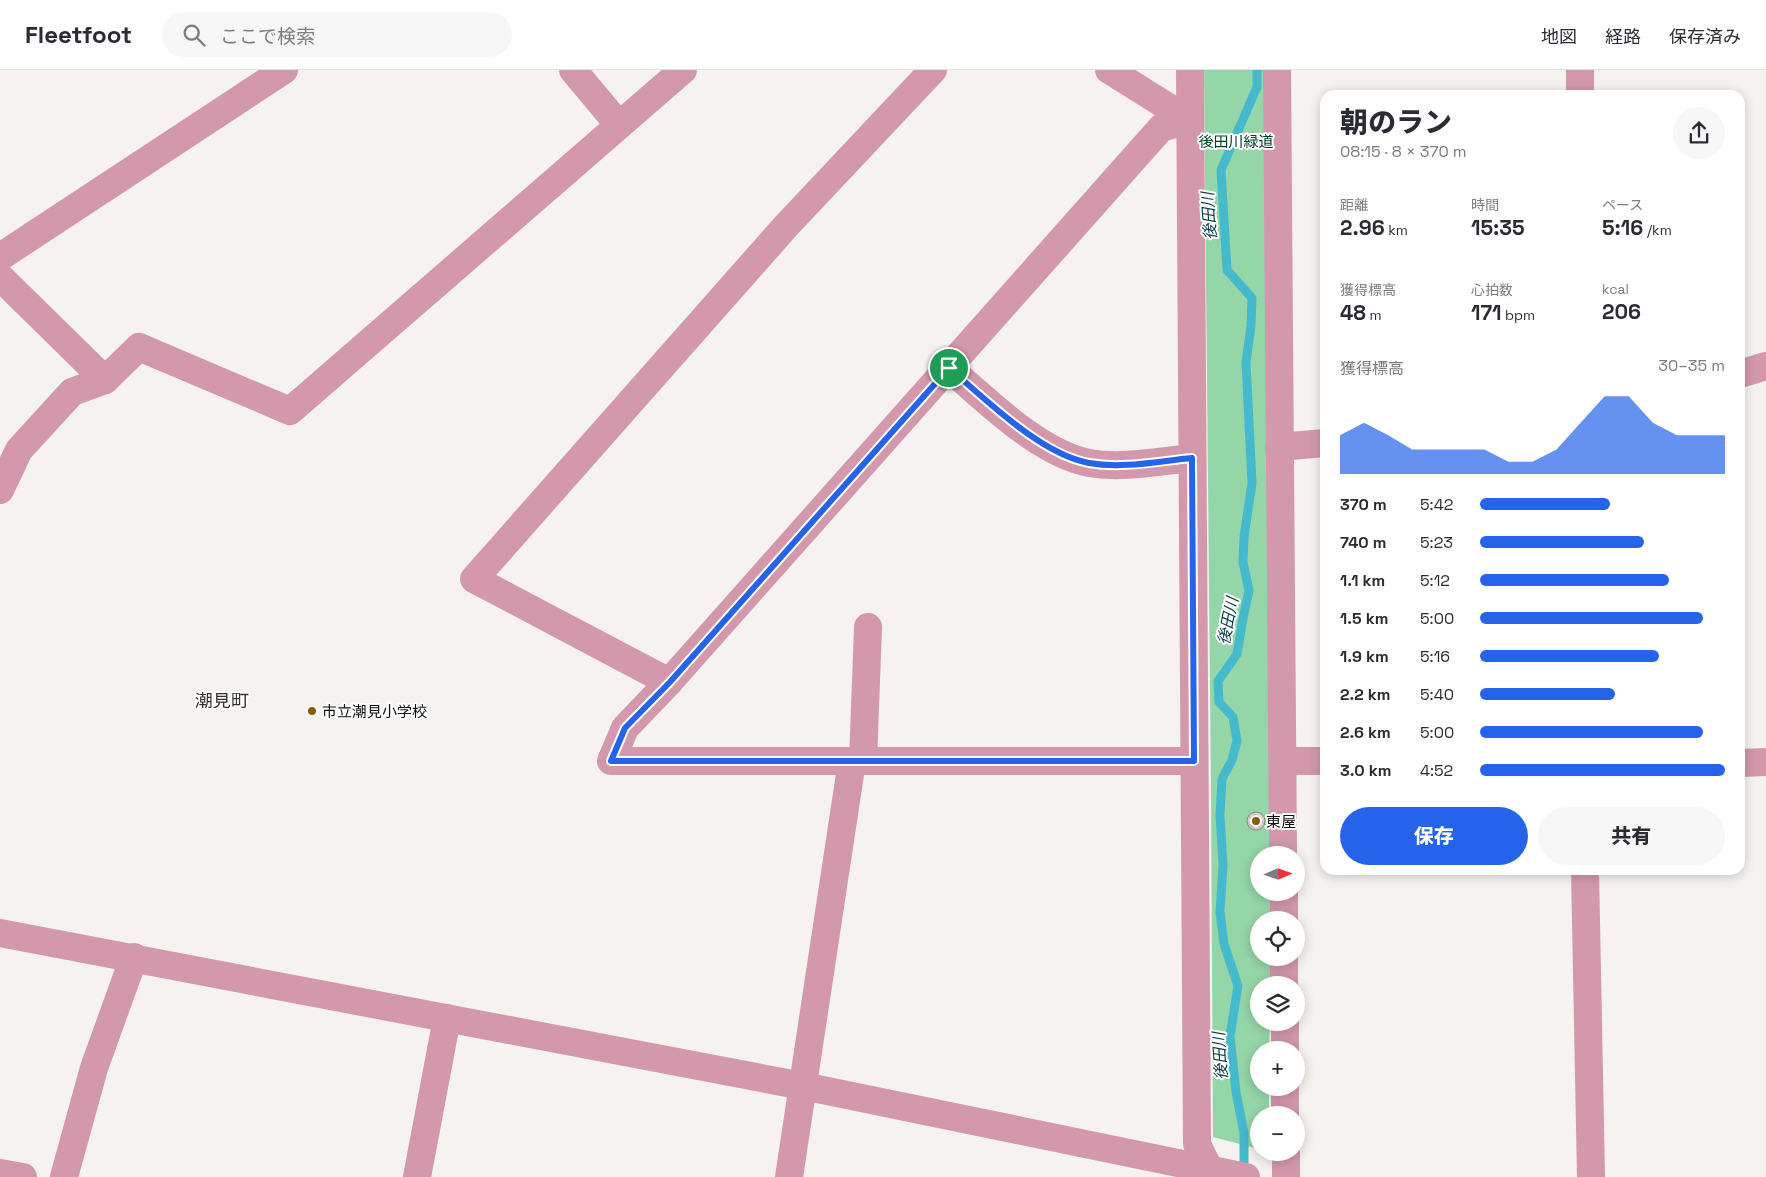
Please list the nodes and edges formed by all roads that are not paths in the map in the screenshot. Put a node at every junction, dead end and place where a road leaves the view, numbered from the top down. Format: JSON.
{"nodes":[{"id":1,"x":284,"y":70,"type":"edge"},
{"id":2,"x":573,"y":70,"type":"edge"},
{"id":3,"x":683,"y":70,"type":"edge"},
{"id":4,"x":933,"y":70,"type":"edge"},
{"id":5,"x":1109,"y":70,"type":"edge"},
{"id":6,"x":1190,"y":70,"type":"edge"},
{"id":7,"x":1277,"y":70,"type":"edge"},
{"id":8,"x":1580,"y":70,"type":"edge"},
{"id":9,"x":1580,"y":90,"type":"edge"},
{"id":10,"x":1189,"y":120,"type":"junction"},
{"id":11,"x":619,"y":125,"type":"junction"},
{"id":12,"x":0,"y":256,"type":"edge"},
{"id":13,"x":0,"y":277,"type":"edge"},
{"id":14,"x":1766,"y":366,"type":"edge"},
{"id":15,"x":949,"y":368,"type":"junction"},
{"id":16,"x":1745,"y":372,"type":"edge"},
{"id":17,"x":105,"y":380,"type":"junction"},
{"id":18,"x":1320,"y":443,"type":"edge"},
{"id":19,"x":1279,"y":446,"type":"junction"},
{"id":20,"x":1192,"y":458,"type":"junction"},
{"id":21,"x":0,"y":490,"type":"edge"},
{"id":22,"x":868,"y":627,"type":"dead end"},
{"id":23,"x":670,"y":682,"type":"junction"},
{"id":24,"x":857,"y":761,"type":"junction"},
{"id":25,"x":1194,"y":761,"type":"junction"},
{"id":26,"x":1282,"y":761,"type":"junction"},
{"id":27,"x":1320,"y":761,"type":"edge"},
{"id":28,"x":1766,"y":762,"type":"edge"},
{"id":29,"x":1745,"y":763,"type":"edge"},
{"id":30,"x":1283,"y":846,"type":"edge"},
{"id":31,"x":1585,"y":875,"type":"edge"},
{"id":32,"x":0,"y":933,"type":"edge"},
{"id":33,"x":134,"y":957,"type":"junction"},
{"id":34,"x":447,"y":1018,"type":"junction"},
{"id":35,"x":802,"y":1086,"type":"junction"},
{"id":36,"x":1286,"y":1161,"type":"edge"},
{"id":37,"x":0,"y":1173,"type":"edge"},
{"id":38,"x":1209,"y":1173,"type":"edge"},
{"id":39,"x":23,"y":1177,"type":"edge"},
{"id":40,"x":64,"y":1177,"type":"edge"},
{"id":41,"x":417,"y":1177,"type":"edge"},
{"id":42,"x":789,"y":1177,"type":"edge"},
{"id":43,"x":1246,"y":1177,"type":"edge"},
{"id":44,"x":1286,"y":1177,"type":"edge"},
{"id":45,"x":1591,"y":1177,"type":"edge"}],
"edges":[{"from":1,"to":12,"type":"street"},
{"from":2,"to":11,"type":"street"},
{"from":3,"to":11,"type":"street"},
{"from":4,"to":23,"type":"street"},
{"from":5,"to":10,"type":"street"},
{"from":6,"to":10,"type":"street"},
{"from":7,"to":19,"type":"street"},
{"from":8,"to":9,"type":"street"},
{"from":10,"to":15,"type":"street"},
{"from":10,"to":20,"type":"street"},
{"from":11,"to":17,"type":"street"},
{"from":13,"to":17,"type":"street"},
{"from":14,"to":16,"type":"street"},
{"from":15,"to":20,"type":"street"},
{"from":15,"to":23,"type":"street"},
{"from":17,"to":21,"type":"street"},
{"from":18,"to":19,"type":"street"},
{"from":19,"to":26,"type":"street"},
{"from":20,"to":25,"type":"street"},
{"from":22,"to":24,"type":"street"},
{"from":23,"to":24,"type":"street"},
{"from":24,"to":25,"type":"street"},
{"from":24,"to":35,"type":"street"},
{"from":25,"to":38,"type":"street"},
{"from":26,"to":27,"type":"street"},
{"from":26,"to":30,"type":"street"},
{"from":28,"to":29,"type":"street"},
{"from":31,"to":45,"type":"street"},
{"from":32,"to":33,"type":"street"},
{"from":33,"to":34,"type":"street"},
{"from":33,"to":40,"type":"street"},
{"from":34,"to":35,"type":"street"},
{"from":34,"to":41,"type":"street"},
{"from":35,"to":38,"type":"street"},
{"from":35,"to":42,"type":"street"},
{"from":36,"to":44,"type":"street"},
{"from":37,"to":39,"type":"street"},
{"from":38,"to":43,"type":"street"}]}
